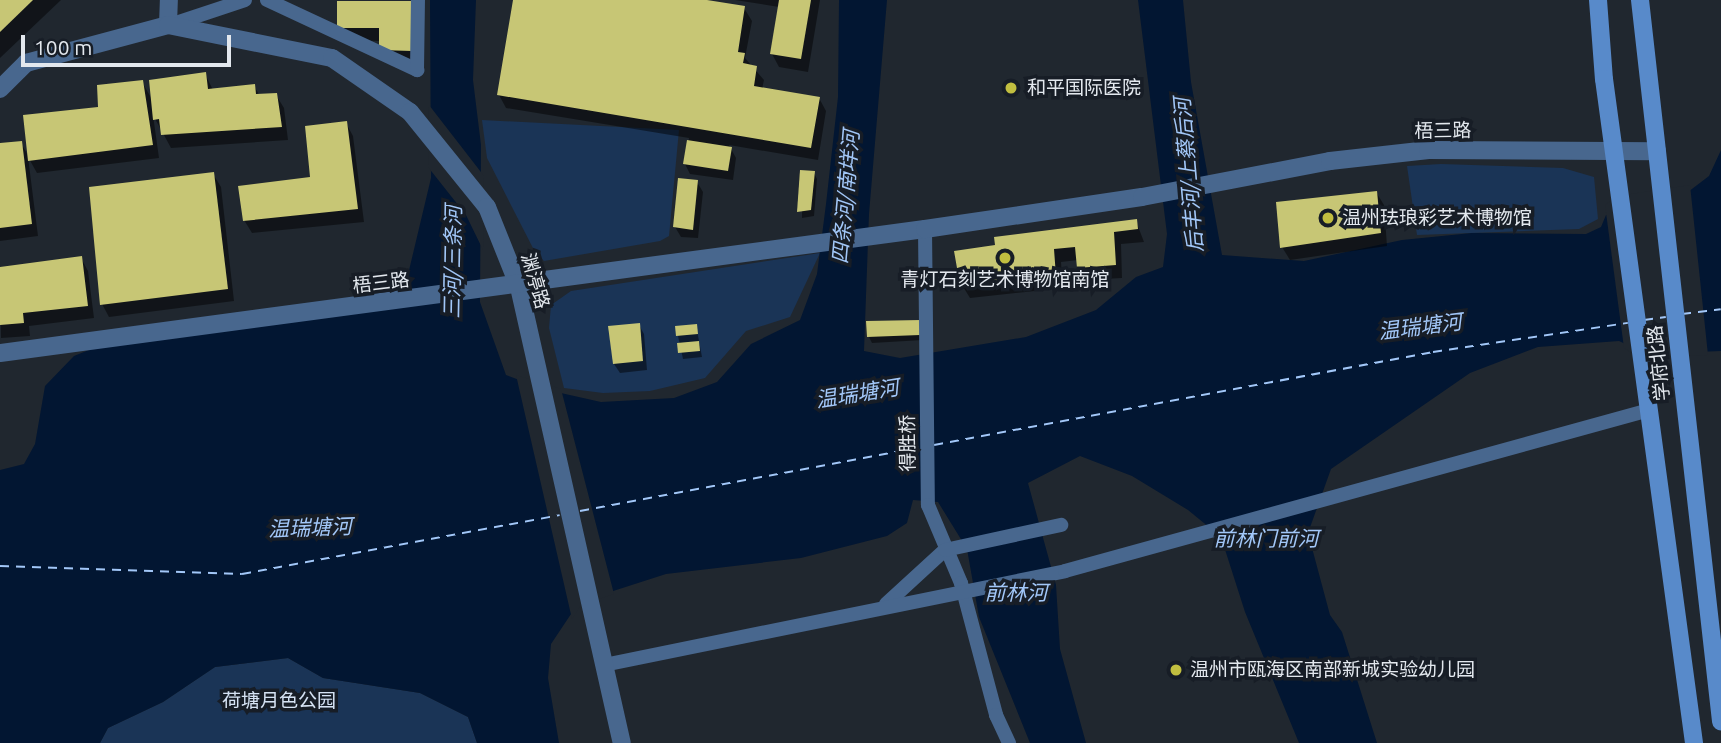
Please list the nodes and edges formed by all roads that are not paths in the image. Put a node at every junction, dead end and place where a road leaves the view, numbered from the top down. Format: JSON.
{"nodes":[{"id":1,"x":169,"y":0,"type":"edge"},
{"id":2,"x":245,"y":0,"type":"edge"},
{"id":3,"x":267,"y":0,"type":"edge"},
{"id":4,"x":418,"y":0,"type":"edge"},
{"id":5,"x":1598,"y":0,"type":"edge"},
{"id":6,"x":1640,"y":0,"type":"edge"},
{"id":7,"x":169,"y":25,"type":"junction"},
{"id":8,"x":0,"y":89,"type":"edge"},
{"id":9,"x":1657,"y":151,"type":"junction"},
{"id":10,"x":1614,"y":152,"type":"junction"},
{"id":11,"x":925,"y":229,"type":"junction"},
{"id":12,"x":519,"y":287,"type":"junction"},
{"id":13,"x":0,"y":353,"type":"edge"},
{"id":14,"x":1649,"y":410,"type":"junction"},
{"id":15,"x":1061,"y":526,"type":"dead end"},
{"id":16,"x":945,"y":550,"type":"junction"},
{"id":17,"x":966,"y":588,"type":"junction"},
{"id":18,"x":884,"y":606,"type":"junction"},
{"id":19,"x":604,"y":665,"type":"junction"},
{"id":20,"x":1721,"y":721,"type":"edge"},
{"id":21,"x":622,"y":743,"type":"edge"},
{"id":22,"x":1009,"y":743,"type":"edge"},
{"id":23,"x":1694,"y":743,"type":"edge"}],
"edges":[{"from":1,"to":7,"type":"street"},
{"from":2,"to":7,"type":"street"},
{"from":3,"to":4,"type":"street"},
{"from":5,"to":10,"type":"main road"},
{"from":6,"to":9,"type":"main road","name":"学府北路"},
{"from":7,"to":8,"type":"street"},
{"from":7,"to":12,"type":"street","name":"渊渟路"},
{"from":9,"to":10,"type":"street","name":"梧三路"},
{"from":9,"to":20,"type":"main road","name":"学府北路"},
{"from":10,"to":11,"type":"street","name":"梧三路"},
{"from":10,"to":14,"type":"main road"},
{"from":11,"to":12,"type":"street","name":"梧三路"},
{"from":11,"to":16,"type":"street","name":"得胜桥"},
{"from":12,"to":13,"type":"street","name":"梧三路"},
{"from":12,"to":19,"type":"street","name":"渊渟路"},
{"from":14,"to":17,"type":"street"},
{"from":14,"to":23,"type":"main road"},
{"from":15,"to":16,"type":"street"},
{"from":16,"to":17,"type":"street"},
{"from":16,"to":18,"type":"street"},
{"from":17,"to":18,"type":"street"},
{"from":17,"to":22,"type":"street"},
{"from":18,"to":19,"type":"street"},
{"from":19,"to":21,"type":"street","name":"渊渟路"}]}
